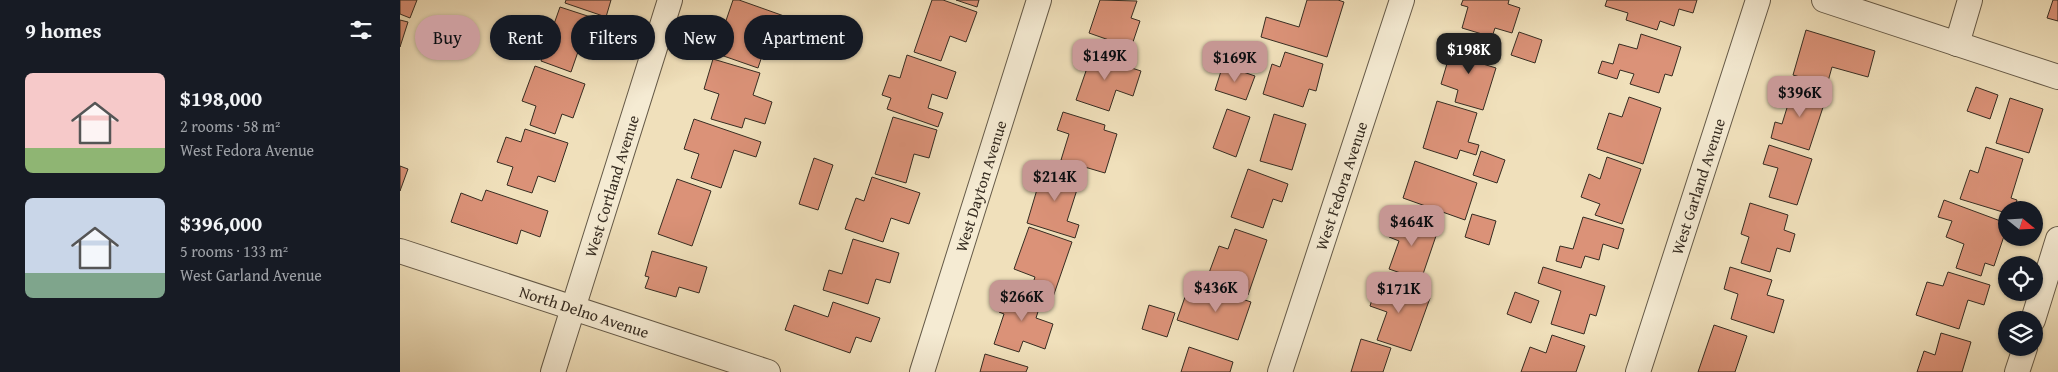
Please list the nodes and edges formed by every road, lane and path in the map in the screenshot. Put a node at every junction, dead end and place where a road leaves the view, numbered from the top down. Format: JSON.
{"nodes":[{"id":1,"x":670,"y":0,"type":"edge"},
{"id":2,"x":1039,"y":0,"type":"edge"},
{"id":3,"x":1402,"y":0,"type":"edge"},
{"id":4,"x":1758,"y":0,"type":"edge"},
{"id":5,"x":1824,"y":0,"type":"edge"},
{"id":6,"x":1970,"y":0,"type":"edge"},
{"id":7,"x":1957,"y":44,"type":"junction"},
{"id":8,"x":2058,"y":77,"type":"edge"},
{"id":9,"x":2058,"y":239,"type":"edge"},
{"id":10,"x":400,"y":250,"type":"edge"},
{"id":11,"x":573,"y":308,"type":"junction"},
{"id":12,"x":2036,"y":311,"type":"edge"},
{"id":13,"x":2022,"y":356,"type":"edge"},
{"id":14,"x":553,"y":372,"type":"edge"},
{"id":15,"x":768,"y":372,"type":"edge"},
{"id":16,"x":922,"y":372,"type":"edge"},
{"id":17,"x":1280,"y":372,"type":"edge"},
{"id":18,"x":1638,"y":372,"type":"edge"},
{"id":19,"x":2017,"y":372,"type":"edge"}],
"edges":[{"from":1,"to":11,"type":"street","name":"West Cortland Avenue"},
{"from":2,"to":16,"type":"street","name":"West Dayton Avenue"},
{"from":3,"to":17,"type":"street","name":"West Fedora Avenue"},
{"from":4,"to":18,"type":"street","name":"West Garland Avenue"},
{"from":5,"to":7,"type":"street"},
{"from":6,"to":7,"type":"street"},
{"from":7,"to":8,"type":"street"},
{"from":9,"to":12,"type":"street"},
{"from":10,"to":11,"type":"street","name":"North Delno Avenue"},
{"from":11,"to":14,"type":"street","name":"West Cortland Avenue"},
{"from":11,"to":15,"type":"street","name":"North Delno Avenue"},
{"from":13,"to":19,"type":"street"}]}
